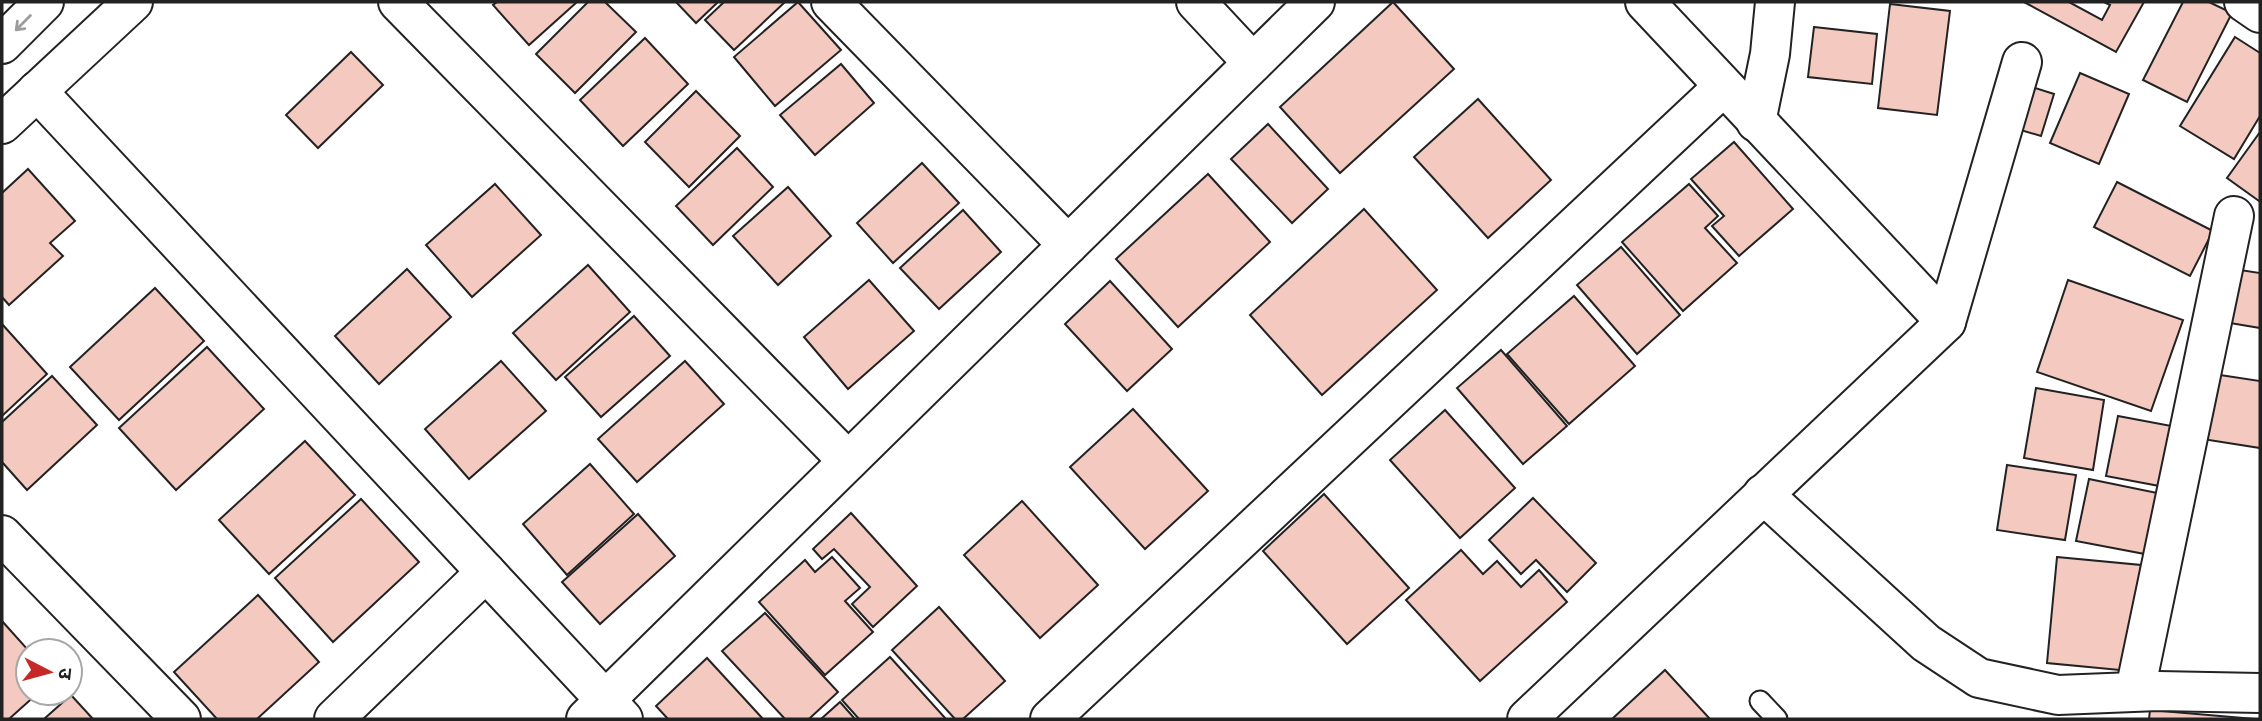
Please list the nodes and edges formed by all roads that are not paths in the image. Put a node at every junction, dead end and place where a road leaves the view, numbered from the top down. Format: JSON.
{"nodes":[{"id":1,"x":44,"y":2,"type":"edge"},
{"id":2,"x":133,"y":2,"type":"edge"},
{"id":3,"x":398,"y":2,"type":"edge"},
{"id":4,"x":831,"y":2,"type":"edge"},
{"id":5,"x":1196,"y":2,"type":"edge"},
{"id":6,"x":1315,"y":2,"type":"edge"},
{"id":7,"x":1775,"y":2,"type":"edge"},
{"id":8,"x":2244,"y":2,"type":"edge"},
{"id":9,"x":1657,"y":6,"type":"edge"},
{"id":10,"x":2260,"y":13,"type":"edge"},
{"id":11,"x":2,"y":44,"type":"edge"},
{"id":12,"x":2022,"y":62,"type":"dead end"},
{"id":13,"x":1253,"y":63,"type":"junction"},
{"id":14,"x":1723,"y":87,"type":"junction"},
{"id":15,"x":37,"y":91,"type":"junction"},
{"id":16,"x":1756,"y":122,"type":"junction"},
{"id":17,"x":2,"y":124,"type":"edge"},
{"id":18,"x":2234,"y":216,"type":"dead end"},
{"id":19,"x":1068,"y":245,"type":"junction"},
{"id":20,"x":1946,"y":322,"type":"junction"},
{"id":21,"x":848,"y":461,"type":"junction"},
{"id":22,"x":1763,"y":494,"type":"junction"},
{"id":23,"x":2,"y":535,"type":"edge"},
{"id":24,"x":485,"y":572,"type":"junction"},
{"id":25,"x":2135,"y":691,"type":"junction"},
{"id":26,"x":2260,"y":693,"type":"edge"},
{"id":27,"x":1760,"y":701,"type":"dead end"},
{"id":28,"x":605,"y":713,"type":"edge"},
{"id":29,"x":181,"y":719,"type":"edge"},
{"id":30,"x":334,"y":719,"type":"edge"},
{"id":31,"x":1050,"y":719,"type":"edge"},
{"id":32,"x":1527,"y":719,"type":"edge"},
{"id":33,"x":1777,"y":719,"type":"edge"}],
"edges":[{"from":1,"to":11,"type":"street","one_way":true},
{"from":2,"to":15,"type":"street"},
{"from":3,"to":21,"type":"street"},
{"from":4,"to":19,"type":"street"},
{"from":5,"to":13,"type":"street"},
{"from":6,"to":13,"type":"street"},
{"from":7,"to":16,"type":"street"},
{"from":8,"to":10,"type":"street"},
{"from":9,"to":14,"type":"street"},
{"from":12,"to":20,"type":"street"},
{"from":13,"to":19,"type":"street"},
{"from":14,"to":16,"type":"street"},
{"from":14,"to":31,"type":"street"},
{"from":15,"to":17,"type":"street"},
{"from":15,"to":24,"type":"street"},
{"from":16,"to":20,"type":"street"},
{"from":18,"to":25,"type":"street"},
{"from":19,"to":21,"type":"street"},
{"from":20,"to":22,"type":"street"},
{"from":21,"to":28,"type":"street"},
{"from":22,"to":25,"type":"street"},
{"from":22,"to":32,"type":"street"},
{"from":23,"to":29,"type":"street"},
{"from":24,"to":28,"type":"street"},
{"from":24,"to":30,"type":"street"},
{"from":25,"to":26,"type":"street"},
{"from":27,"to":33,"type":"lane"}]}
